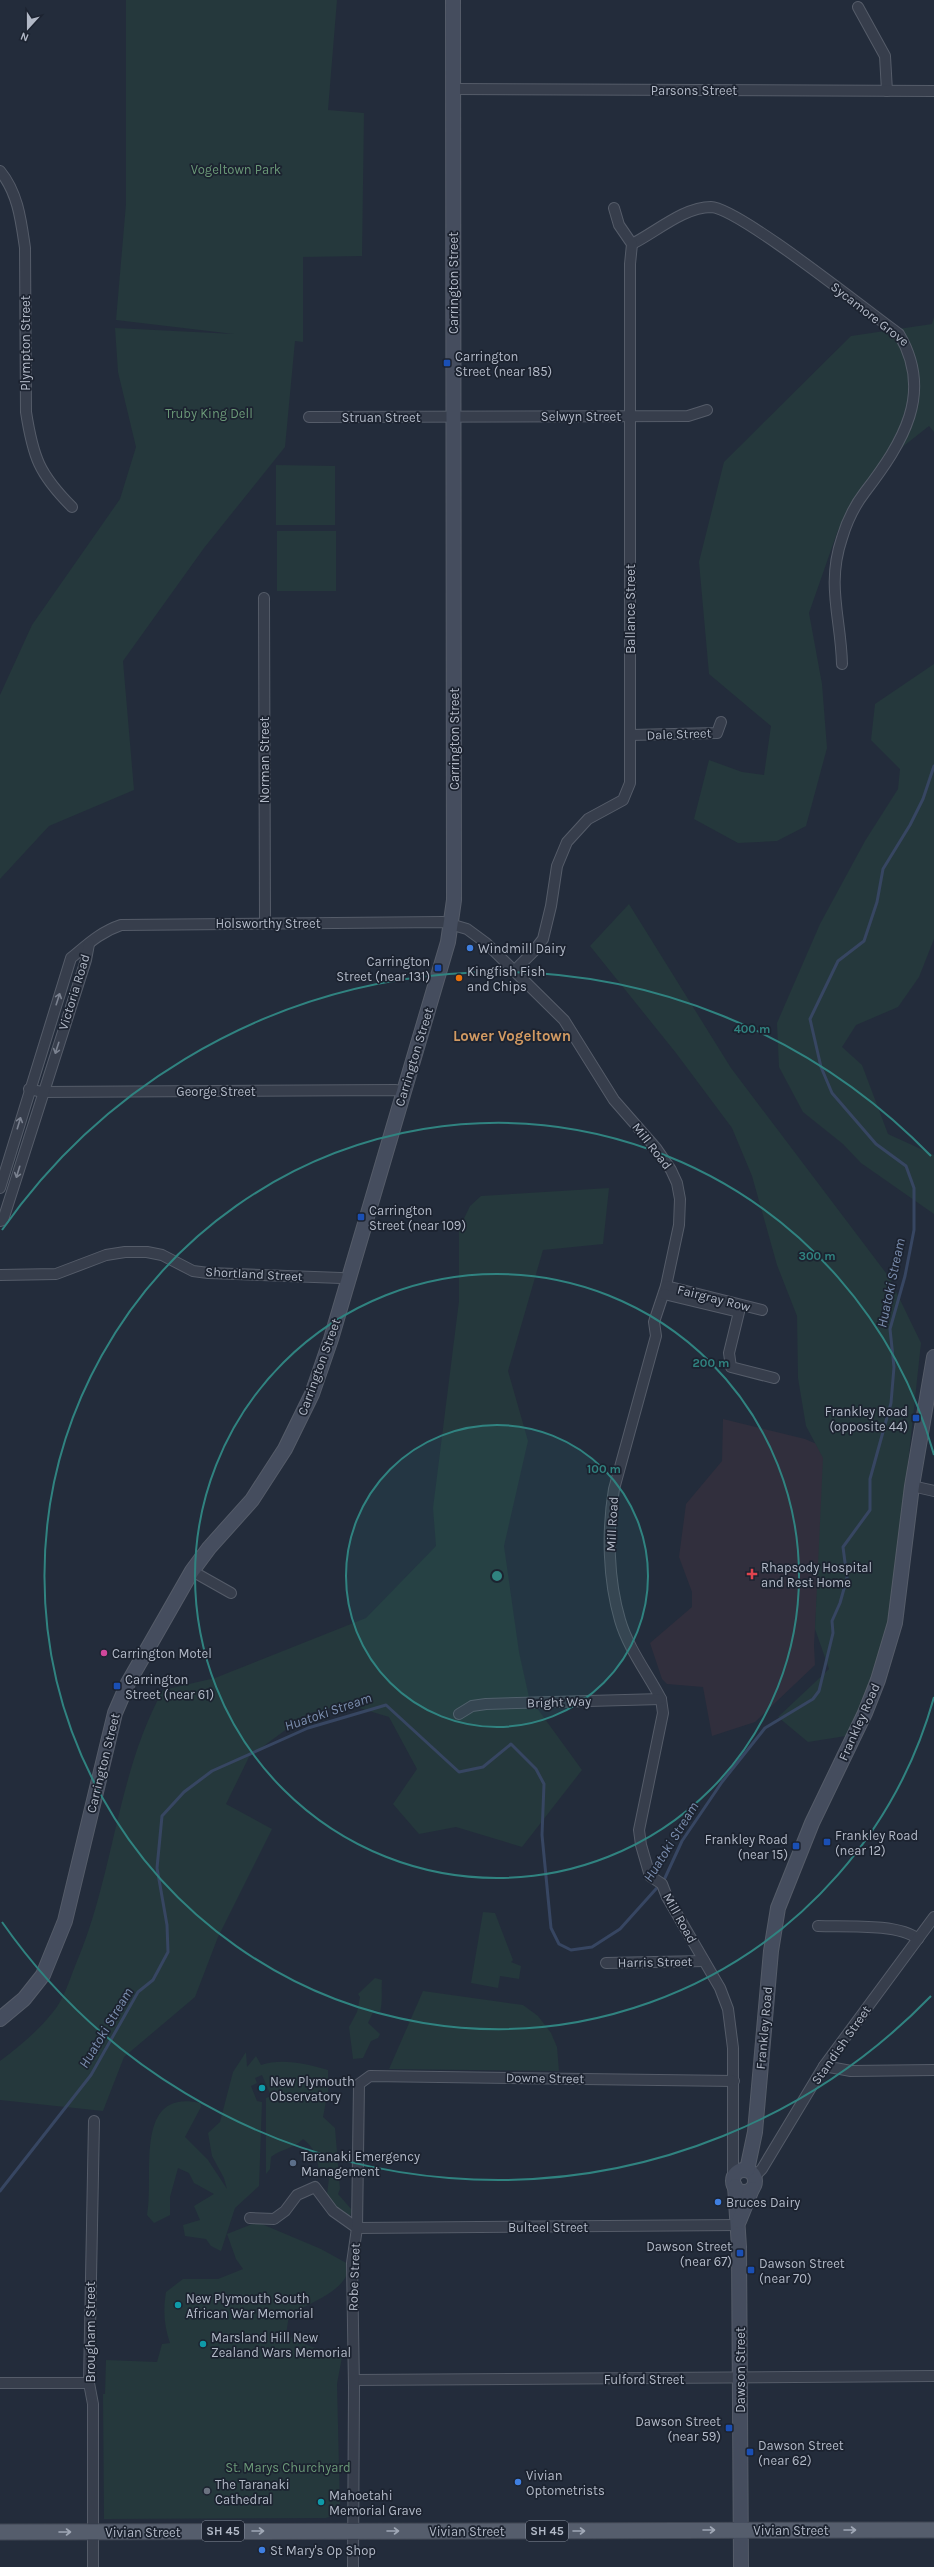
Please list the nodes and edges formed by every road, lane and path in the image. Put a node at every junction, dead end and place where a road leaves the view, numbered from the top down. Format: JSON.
{"nodes":[{"id":1,"x":453,"y":0,"type":"edge"},
{"id":2,"x":858,"y":6,"type":"dead end"},
{"id":3,"x":454,"y":89,"type":"junction"},
{"id":4,"x":887,"y":91,"type":"junction"},
{"id":5,"x":934,"y":92,"type":"edge"},
{"id":6,"x":0,"y":171,"type":"edge"},
{"id":7,"x":614,"y":208,"type":"dead end"},
{"id":8,"x":632,"y":244,"type":"junction"},
{"id":9,"x":923,"y":367,"type":"dead end"},
{"id":10,"x":706,"y":410,"type":"dead end"},
{"id":11,"x":630,"y":416,"type":"junction"},
{"id":12,"x":309,"y":417,"type":"dead end"},
{"id":13,"x":454,"y":417,"type":"junction"},
{"id":14,"x":918,"y":424,"type":"dead end"},
{"id":15,"x":72,"y":507,"type":"dead end"},
{"id":16,"x":264,"y":598,"type":"dead end"},
{"id":17,"x":842,"y":664,"type":"dead end"},
{"id":18,"x":721,"y":722,"type":"dead end"},
{"id":19,"x":630,"y":735,"type":"junction"},
{"id":20,"x":265,"y":923,"type":"junction"},
{"id":21,"x":452,"y":924,"type":"junction"},
{"id":22,"x":89,"y":944,"type":"junction"},
{"id":23,"x":515,"y":970,"type":"junction"},
{"id":24,"x":29,"y":1089,"type":"junction"},
{"id":25,"x":42,"y":1092,"type":"junction"},
{"id":26,"x":404,"y":1092,"type":"junction"},
{"id":27,"x":0,"y":1188,"type":"edge"},
{"id":28,"x":0,"y":1221,"type":"edge"},
{"id":29,"x":0,"y":1275,"type":"edge"},
{"id":30,"x":348,"y":1280,"type":"junction"},
{"id":31,"x":665,"y":1290,"type":"junction"},
{"id":32,"x":762,"y":1310,"type":"dead end"},
{"id":33,"x":934,"y":1357,"type":"edge"},
{"id":34,"x":774,"y":1378,"type":"dead end"},
{"id":35,"x":912,"y":1486,"type":"junction"},
{"id":36,"x":934,"y":1491,"type":"edge"},
{"id":37,"x":192,"y":1571,"type":"junction"},
{"id":38,"x":231,"y":1593,"type":"dead end"},
{"id":39,"x":661,"y":1700,"type":"junction"},
{"id":40,"x":459,"y":1714,"type":"dead end"},
{"id":41,"x":934,"y":1917,"type":"edge"},
{"id":42,"x":818,"y":1926,"type":"dead end"},
{"id":43,"x":918,"y":1939,"type":"junction"},
{"id":44,"x":704,"y":1961,"type":"junction"},
{"id":45,"x":606,"y":1963,"type":"dead end"},
{"id":46,"x":0,"y":2019,"type":"edge"},
{"id":47,"x":824,"y":2066,"type":"junction"},
{"id":48,"x":934,"y":2070,"type":"edge"},
{"id":49,"x":760,"y":2078,"type":"joint"},
{"id":50,"x":734,"y":2081,"type":"junction"},
{"id":51,"x":359,"y":2084,"type":"joint"},
{"id":52,"x":94,"y":2121,"type":"dead end"},
{"id":53,"x":735,"y":2136,"type":"junction"},
{"id":54,"x":744,"y":2178,"type":"junction"},
{"id":55,"x":250,"y":2218,"type":"dead end"},
{"id":56,"x":739,"y":2223,"type":"junction"},
{"id":57,"x":357,"y":2228,"type":"junction"},
{"id":58,"x":934,"y":2376,"type":"edge"},
{"id":59,"x":740,"y":2378,"type":"junction"},
{"id":60,"x":354,"y":2380,"type":"junction"},
{"id":61,"x":0,"y":2383,"type":"edge"},
{"id":62,"x":89,"y":2383,"type":"junction"},
{"id":63,"x":740,"y":2530,"type":"junction"},
{"id":64,"x":934,"y":2530,"type":"edge"},
{"id":65,"x":93,"y":2532,"type":"junction"},
{"id":66,"x":354,"y":2532,"type":"junction"},
{"id":67,"x":3,"y":2534,"type":"edge"},
{"id":68,"x":93,"y":2567,"type":"edge"},
{"id":69,"x":353,"y":2567,"type":"edge"},
{"id":70,"x":741,"y":2567,"type":"edge"}],
"edges":[{"from":1,"to":3,"type":"main road","name":"Carrington Street"},
{"from":2,"to":4,"type":"street"},
{"from":3,"to":4,"type":"street","name":"Parsons Street"},
{"from":3,"to":13,"type":"main road","name":"Carrington Street"},
{"from":4,"to":5,"type":"street","name":"Parsons Street"},
{"from":6,"to":15,"type":"street","name":"Plympton Street"},
{"from":7,"to":8,"type":"street"},
{"from":8,"to":9,"type":"street","name":"Sycamore Grove"},
{"from":8,"to":11,"type":"street","name":"Ballance Street"},
{"from":10,"to":11,"type":"street","name":"Selwyn Street"},
{"from":11,"to":13,"type":"street","name":"Selwyn Street"},
{"from":11,"to":19,"type":"street","name":"Ballance Street"},
{"from":12,"to":13,"type":"street","name":"Struan Street"},
{"from":13,"to":21,"type":"main road","name":"Carrington Street"},
{"from":14,"to":17,"type":"street"},
{"from":16,"to":20,"type":"street","name":"Norman Street"},
{"from":18,"to":19,"type":"street","name":"Dale Street"},
{"from":19,"to":23,"type":"street","name":"Ballance Street"},
{"from":20,"to":21,"type":"street","name":"Holsworthy Street"},
{"from":20,"to":22,"type":"street","name":"Holsworthy Street"},
{"from":21,"to":23,"type":"street","name":"Mill Road"},
{"from":21,"to":26,"type":"main road","name":"Carrington Street"},
{"from":24,"to":22,"type":"street","name":"Victoria Road","one_way":true},
{"from":22,"to":25,"type":"street","name":"Victoria Road","one_way":true},
{"from":23,"to":31,"type":"street","name":"Mill Road"},
{"from":24,"to":25,"type":"street","name":"George Street"},
{"from":27,"to":24,"type":"street","name":"Victoria Road","one_way":true},
{"from":25,"to":26,"type":"street","name":"George Street"},
{"from":25,"to":28,"type":"street","name":"Victoria Road","one_way":true},
{"from":26,"to":30,"type":"main road","name":"Carrington Street"},
{"from":29,"to":30,"type":"street","name":"Shortland Street"},
{"from":30,"to":37,"type":"main road","name":"Carrington Street"},
{"from":31,"to":32,"type":"street","name":"Fairgray Row"},
{"from":31,"to":34,"type":"street"},
{"from":31,"to":39,"type":"street","name":"Mill Road"},
{"from":33,"to":35,"type":"main road","name":"Frankley Road"},
{"from":35,"to":36,"type":"street"},
{"from":35,"to":49,"type":"main road","name":"Frankley Road"},
{"from":37,"to":38,"type":"street"},
{"from":37,"to":46,"type":"main road","name":"Carrington Street"},
{"from":39,"to":40,"type":"street","name":"Bright Way"},
{"from":39,"to":44,"type":"street","name":"Mill Road"},
{"from":41,"to":43,"type":"street","name":"Standish Street"},
{"from":42,"to":43,"type":"street"},
{"from":43,"to":47,"type":"street","name":"Standish Street"},
{"from":44,"to":45,"type":"street","name":"Harris Street"},
{"from":44,"to":50,"type":"street","name":"Mill Road"},
{"from":47,"to":48,"type":"street"},
{"from":47,"to":54,"type":"street","name":"Standish Street"},
{"from":49,"to":54,"type":"main road","name":"Dawson Street"},
{"from":50,"to":51,"type":"street","name":"Downe Street"},
{"from":50,"to":53,"type":"street","name":"Mill Road"},
{"from":51,"to":57,"type":"street","name":"Robe Street"},
{"from":52,"to":62,"type":"street","name":"Brougham Street"},
{"from":53,"to":54,"type":"street","name":"Mill Road"},
{"from":53,"to":54,"type":"street","name":"Mill Road"},
{"from":54,"to":56,"type":"main road","name":"Dawson Street"},
{"from":55,"to":57,"type":"street"},
{"from":56,"to":57,"type":"street","name":"Bulteel Street"},
{"from":56,"to":59,"type":"main road","name":"Dawson Street"},
{"from":57,"to":60,"type":"street","name":"Robe Street"},
{"from":58,"to":59,"type":"street","name":"Fulford Street"},
{"from":59,"to":60,"type":"street","name":"Fulford Street"},
{"from":59,"to":63,"type":"main road","name":"Dawson Street"},
{"from":60,"to":66,"type":"street","name":"Robe Street"},
{"from":61,"to":62,"type":"street"},
{"from":62,"to":65,"type":"street","name":"Brougham Street"},
{"from":63,"to":64,"type":"main road","name":"Vivian Street","number":"SH 45","one_way":true},
{"from":66,"to":63,"type":"main road","name":"Vivian Street","number":"SH 45","one_way":true},
{"from":63,"to":70,"type":"main road","name":"Dawson Street"},
{"from":65,"to":66,"type":"main road","name":"Vivian Street","number":"SH 45","one_way":true},
{"from":67,"to":65,"type":"main road","name":"Vivian Street","number":"SH 45","one_way":true},
{"from":65,"to":68,"type":"street","name":"Brougham Street"},
{"from":66,"to":69,"type":"street","name":"Robe Street"}]}
